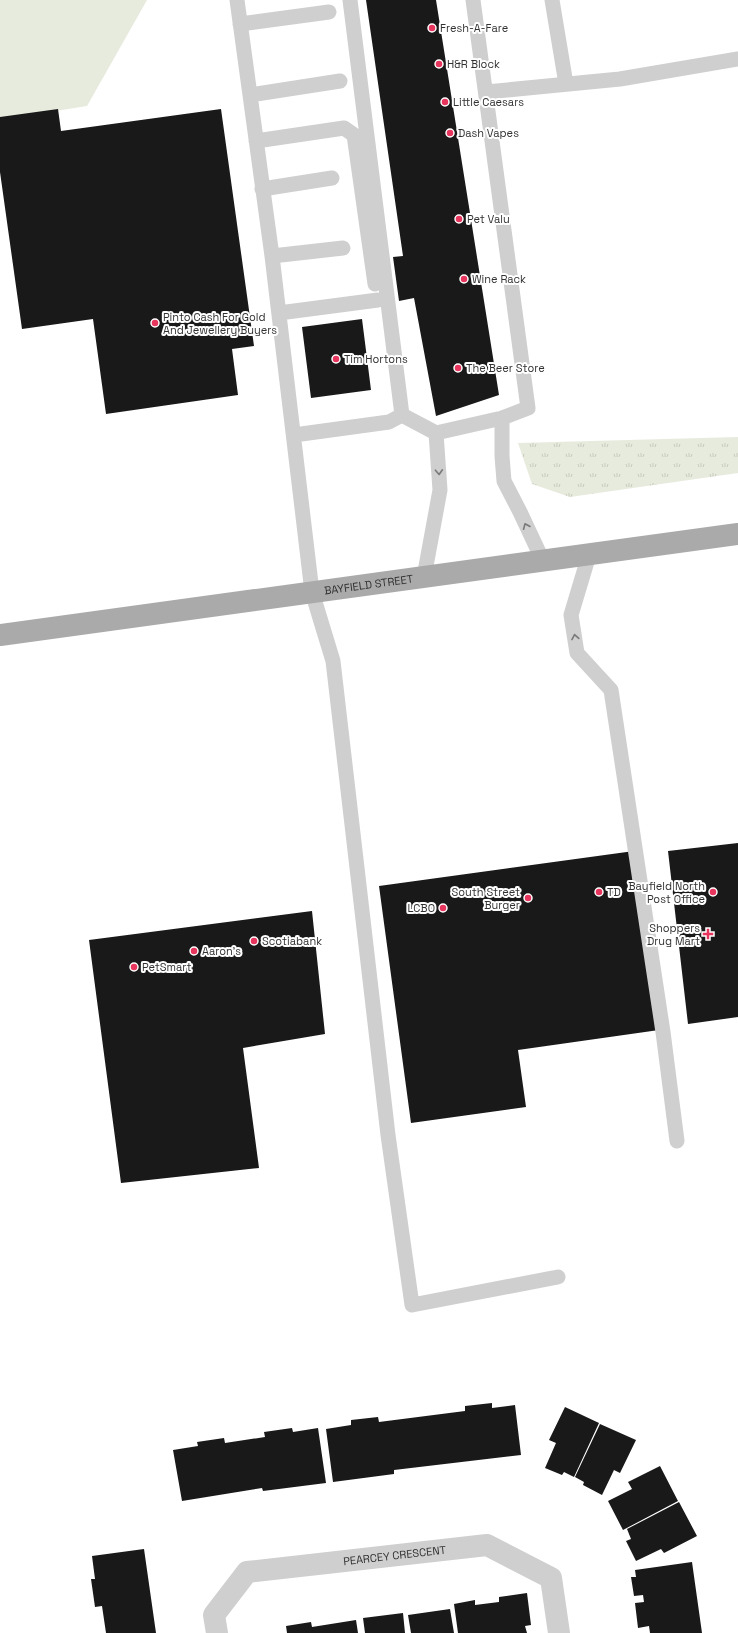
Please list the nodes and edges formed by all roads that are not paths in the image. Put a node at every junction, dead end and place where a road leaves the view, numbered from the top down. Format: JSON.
{"nodes":[{"id":1,"x":237,"y":0,"type":"edge"},
{"id":2,"x":350,"y":0,"type":"edge"},
{"id":3,"x":473,"y":0,"type":"edge"},
{"id":4,"x":552,"y":0,"type":"edge"},
{"id":5,"x":329,"y":12,"type":"dead end"},
{"id":6,"x":240,"y":24,"type":"junction"},
{"id":7,"x":738,"y":59,"type":"edge"},
{"id":8,"x":340,"y":82,"type":"dead end"},
{"id":9,"x":566,"y":84,"type":"junction"},
{"id":10,"x":486,"y":92,"type":"junction"},
{"id":11,"x":250,"y":95,"type":"junction"},
{"id":12,"x":256,"y":140,"type":"junction"},
{"id":13,"x":332,"y":178,"type":"dead end"},
{"id":14,"x":262,"y":189,"type":"junction"},
{"id":15,"x":343,"y":248,"type":"dead end"},
{"id":16,"x":272,"y":256,"type":"junction"},
{"id":17,"x":378,"y":300,"type":"junction"},
{"id":18,"x":279,"y":313,"type":"junction"},
{"id":19,"x":391,"y":330,"type":"junction"},
{"id":20,"x":402,"y":415,"type":"junction"},
{"id":21,"x":502,"y":418,"type":"junction"},
{"id":22,"x":436,"y":433,"type":"junction"},
{"id":23,"x":294,"y":435,"type":"junction"},
{"id":24,"x":738,"y":534,"type":"edge"},
{"id":25,"x":590,"y":555,"type":"junction"},
{"id":26,"x":543,"y":562,"type":"junction"},
{"id":27,"x":424,"y":577,"type":"junction"},
{"id":28,"x":312,"y":592,"type":"junction"},
{"id":29,"x":0,"y":635,"type":"edge"},
{"id":30,"x":677,"y":1141,"type":"dead end"},
{"id":31,"x":558,"y":1277,"type":"dead end"},
{"id":32,"x":217,"y":1633,"type":"edge"},
{"id":33,"x":559,"y":1633,"type":"edge"}],
"edges":[{"from":1,"to":6,"type":"lane"},
{"from":2,"to":19,"type":"lane"},
{"from":3,"to":10,"type":"lane"},
{"from":4,"to":9,"type":"lane"},
{"from":5,"to":6,"type":"lane"},
{"from":6,"to":11,"type":"lane"},
{"from":7,"to":9,"type":"lane"},
{"from":8,"to":11,"type":"lane"},
{"from":9,"to":10,"type":"lane"},
{"from":10,"to":21,"type":"lane"},
{"from":11,"to":12,"type":"lane"},
{"from":12,"to":14,"type":"lane"},
{"from":12,"to":17,"type":"lane"},
{"from":13,"to":14,"type":"lane"},
{"from":14,"to":16,"type":"lane"},
{"from":15,"to":16,"type":"lane"},
{"from":16,"to":18,"type":"lane"},
{"from":17,"to":18,"type":"lane"},
{"from":17,"to":19,"type":"lane"},
{"from":18,"to":23,"type":"lane"},
{"from":19,"to":20,"type":"lane"},
{"from":20,"to":22,"type":"lane"},
{"from":20,"to":23,"type":"lane"},
{"from":21,"to":22,"type":"lane"},
{"from":26,"to":21,"type":"lane","one_way":true},
{"from":22,"to":27,"type":"lane","one_way":true},
{"from":23,"to":28,"type":"lane"},
{"from":24,"to":25,"type":"main road","name":"BAYFIELD STREET"},
{"from":25,"to":26,"type":"main road","name":"BAYFIELD STREET"},
{"from":30,"to":25,"type":"lane","one_way":true},
{"from":26,"to":27,"type":"main road","name":"BAYFIELD STREET"},
{"from":27,"to":28,"type":"main road","name":"BAYFIELD STREET"},
{"from":28,"to":29,"type":"main road","name":"BAYFIELD STREET"},
{"from":28,"to":31,"type":"lane"},
{"from":32,"to":33,"type":"street","name":"PEARCEY CRESCENT"}]}
